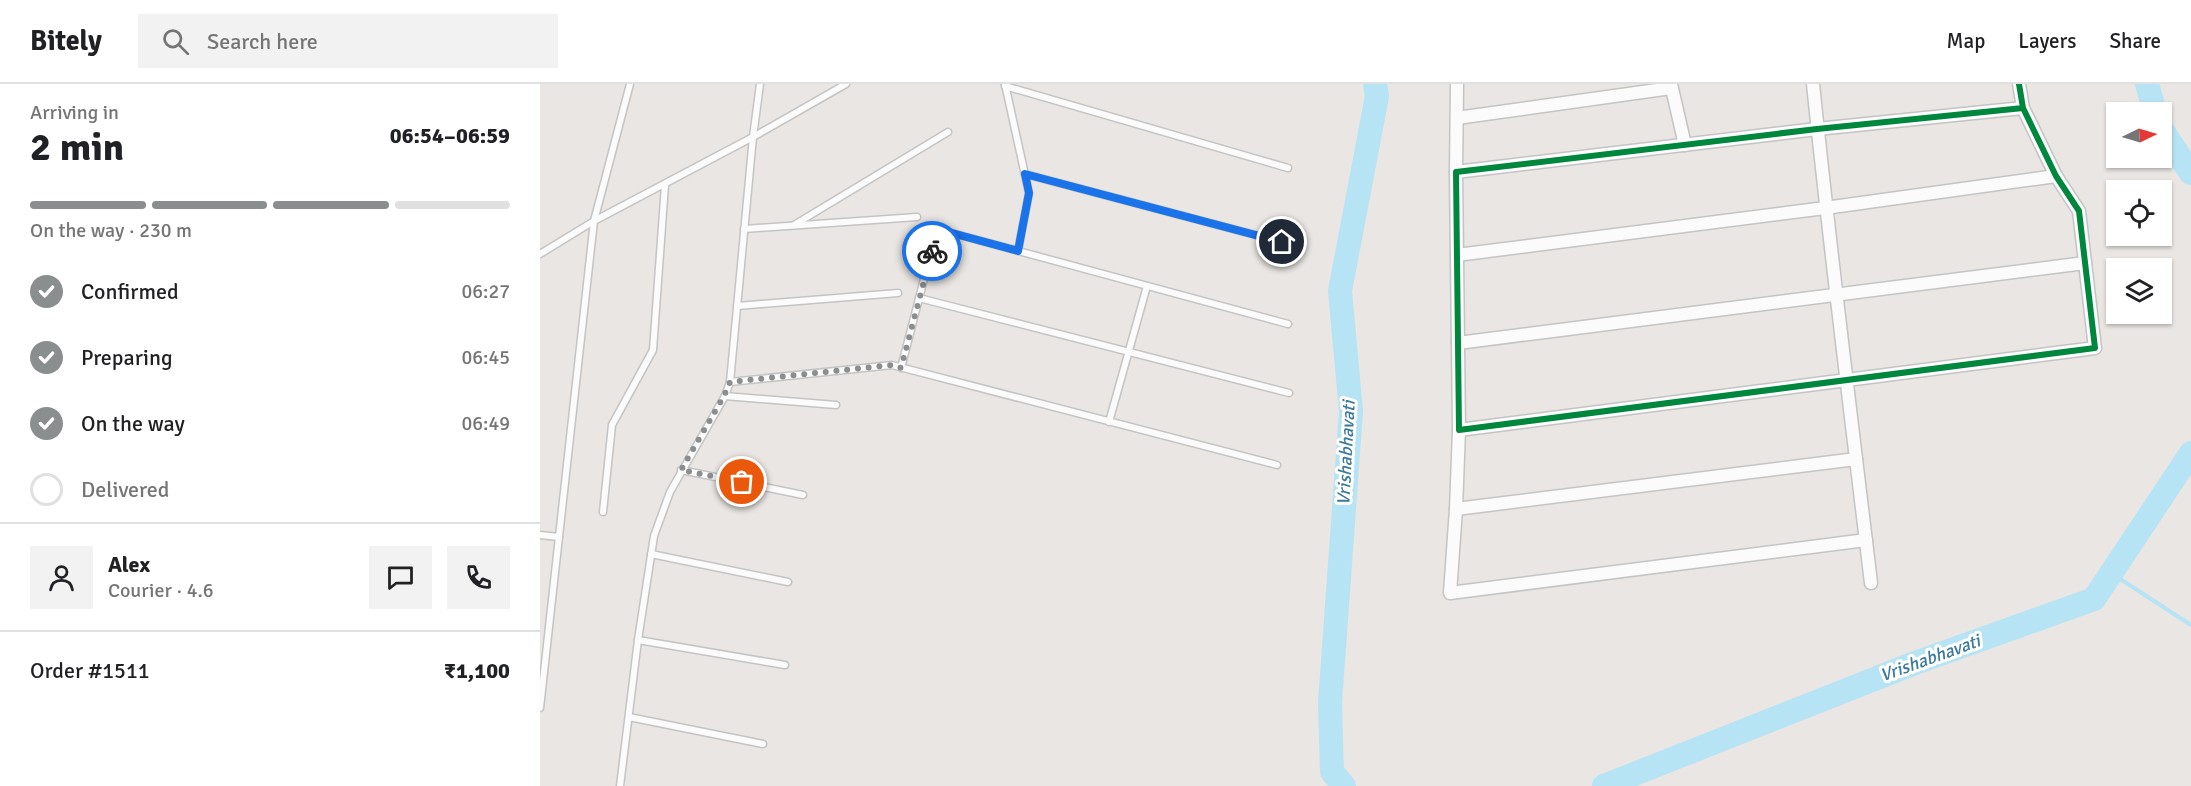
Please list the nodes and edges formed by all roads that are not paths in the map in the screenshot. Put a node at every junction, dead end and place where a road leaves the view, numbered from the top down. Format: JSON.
{"nodes":[{"id":1,"x":630,"y":84,"type":"edge"},
{"id":2,"x":760,"y":84,"type":"edge"},
{"id":3,"x":846,"y":84,"type":"edge"},
{"id":4,"x":1457,"y":84,"type":"edge"},
{"id":5,"x":1813,"y":84,"type":"edge"},
{"id":6,"x":2019,"y":84,"type":"edge"},
{"id":7,"x":1005,"y":85,"type":"edge"},
{"id":8,"x":1671,"y":86,"type":"edge"},
{"id":9,"x":2023,"y":108,"type":"junction"},
{"id":10,"x":1457,"y":117,"type":"junction"},
{"id":11,"x":1817,"y":129,"type":"junction"},
{"id":12,"x":948,"y":132,"type":"dead end"},
{"id":13,"x":753,"y":137,"type":"junction"},
{"id":14,"x":1685,"y":145,"type":"junction"},
{"id":15,"x":1288,"y":168,"type":"dead end"},
{"id":16,"x":1456,"y":172,"type":"junction"},
{"id":17,"x":1025,"y":174,"type":"junction"},
{"id":18,"x":2056,"y":176,"type":"junction"},
{"id":19,"x":665,"y":185,"type":"junction"},
{"id":20,"x":1826,"y":208,"type":"junction"},
{"id":21,"x":917,"y":217,"type":"dead end"},
{"id":22,"x":594,"y":221,"type":"junction"},
{"id":23,"x":794,"y":225,"type":"junction"},
{"id":24,"x":744,"y":229,"type":"junction"},
{"id":25,"x":1282,"y":242,"type":"dead end"},
{"id":26,"x":1018,"y":251,"type":"junction"},
{"id":27,"x":540,"y":254,"type":"edge"},
{"id":28,"x":1457,"y":255,"type":"junction"},
{"id":29,"x":2085,"y":263,"type":"junction"},
{"id":30,"x":1146,"y":286,"type":"junction"},
{"id":31,"x":898,"y":292,"type":"dead end"},
{"id":32,"x":1838,"y":295,"type":"junction"},
{"id":33,"x":919,"y":298,"type":"junction"},
{"id":34,"x":737,"y":306,"type":"junction"},
{"id":35,"x":1288,"y":324,"type":"dead end"},
{"id":36,"x":1458,"y":343,"type":"junction"},
{"id":37,"x":1128,"y":352,"type":"junction"},
{"id":38,"x":901,"y":368,"type":"junction"},
{"id":39,"x":1847,"y":380,"type":"junction"},
{"id":40,"x":730,"y":382,"type":"junction"},
{"id":41,"x":1288,"y":393,"type":"dead end"},
{"id":42,"x":724,"y":396,"type":"junction"},
{"id":43,"x":836,"y":405,"type":"dead end"},
{"id":44,"x":1109,"y":422,"type":"junction"},
{"id":45,"x":1459,"y":430,"type":"junction"},
{"id":46,"x":1856,"y":459,"type":"junction"},
{"id":47,"x":1277,"y":465,"type":"dead end"},
{"id":48,"x":681,"y":470,"type":"junction"},
{"id":49,"x":803,"y":495,"type":"dead end"},
{"id":50,"x":1456,"y":509,"type":"junction"},
{"id":51,"x":603,"y":512,"type":"dead end"},
{"id":52,"x":540,"y":535,"type":"edge"},
{"id":53,"x":559,"y":537,"type":"junction"},
{"id":54,"x":1866,"y":540,"type":"junction"},
{"id":55,"x":651,"y":554,"type":"junction"},
{"id":56,"x":788,"y":582,"type":"dead end"},
{"id":57,"x":1871,"y":583,"type":"dead end"},
{"id":58,"x":638,"y":640,"type":"junction"},
{"id":59,"x":785,"y":665,"type":"dead end"},
{"id":60,"x":540,"y":708,"type":"edge"},
{"id":61,"x":629,"y":717,"type":"junction"},
{"id":62,"x":763,"y":744,"type":"dead end"},
{"id":63,"x":620,"y":786,"type":"edge"}],
"edges":[{"from":1,"to":22,"type":"lane"},
{"from":2,"to":13,"type":"lane"},
{"from":3,"to":13,"type":"lane"},
{"from":4,"to":10,"type":"street"},
{"from":5,"to":11,"type":"street"},
{"from":6,"to":9,"type":"street"},
{"from":7,"to":15,"type":"lane"},
{"from":7,"to":17,"type":"lane"},
{"from":8,"to":10,"type":"street"},
{"from":8,"to":14,"type":"street"},
{"from":9,"to":11,"type":"street"},
{"from":9,"to":18,"type":"street"},
{"from":10,"to":16,"type":"street"},
{"from":11,"to":14,"type":"street"},
{"from":11,"to":20,"type":"street"},
{"from":12,"to":23,"type":"lane"},
{"from":13,"to":19,"type":"lane"},
{"from":13,"to":24,"type":"lane"},
{"from":14,"to":16,"type":"street"},
{"from":16,"to":28,"type":"street"},
{"from":17,"to":25,"type":"lane"},
{"from":17,"to":26,"type":"lane"},
{"from":18,"to":20,"type":"street"},
{"from":18,"to":29,"type":"street"},
{"from":19,"to":22,"type":"lane"},
{"from":19,"to":51,"type":"lane"},
{"from":20,"to":28,"type":"street"},
{"from":20,"to":32,"type":"street"},
{"from":21,"to":23,"type":"lane"},
{"from":22,"to":27,"type":"lane"},
{"from":22,"to":53,"type":"lane"},
{"from":23,"to":24,"type":"lane"},
{"from":24,"to":34,"type":"lane"},
{"from":26,"to":30,"type":"lane"},
{"from":26,"to":33,"type":"lane"},
{"from":28,"to":36,"type":"street"},
{"from":29,"to":32,"type":"street"},
{"from":29,"to":39,"type":"street"},
{"from":30,"to":35,"type":"lane"},
{"from":30,"to":37,"type":"lane"},
{"from":31,"to":34,"type":"lane"},
{"from":32,"to":36,"type":"street"},
{"from":32,"to":39,"type":"street"},
{"from":33,"to":37,"type":"lane"},
{"from":33,"to":38,"type":"lane"},
{"from":34,"to":40,"type":"lane"},
{"from":36,"to":45,"type":"street"},
{"from":37,"to":41,"type":"lane"},
{"from":37,"to":44,"type":"lane"},
{"from":38,"to":40,"type":"lane"},
{"from":38,"to":44,"type":"lane"},
{"from":39,"to":45,"type":"street"},
{"from":39,"to":46,"type":"street"},
{"from":40,"to":42,"type":"lane"},
{"from":42,"to":43,"type":"lane"},
{"from":42,"to":48,"type":"lane"},
{"from":44,"to":47,"type":"lane"},
{"from":45,"to":50,"type":"street"},
{"from":46,"to":50,"type":"street"},
{"from":46,"to":54,"type":"street"},
{"from":48,"to":49,"type":"lane"},
{"from":48,"to":55,"type":"lane"},
{"from":50,"to":54,"type":"street"},
{"from":52,"to":53,"type":"lane"},
{"from":53,"to":60,"type":"lane"},
{"from":54,"to":57,"type":"street"},
{"from":55,"to":56,"type":"lane"},
{"from":55,"to":58,"type":"lane"},
{"from":58,"to":59,"type":"lane"},
{"from":58,"to":61,"type":"lane"},
{"from":61,"to":62,"type":"lane"},
{"from":61,"to":63,"type":"lane"}]}
